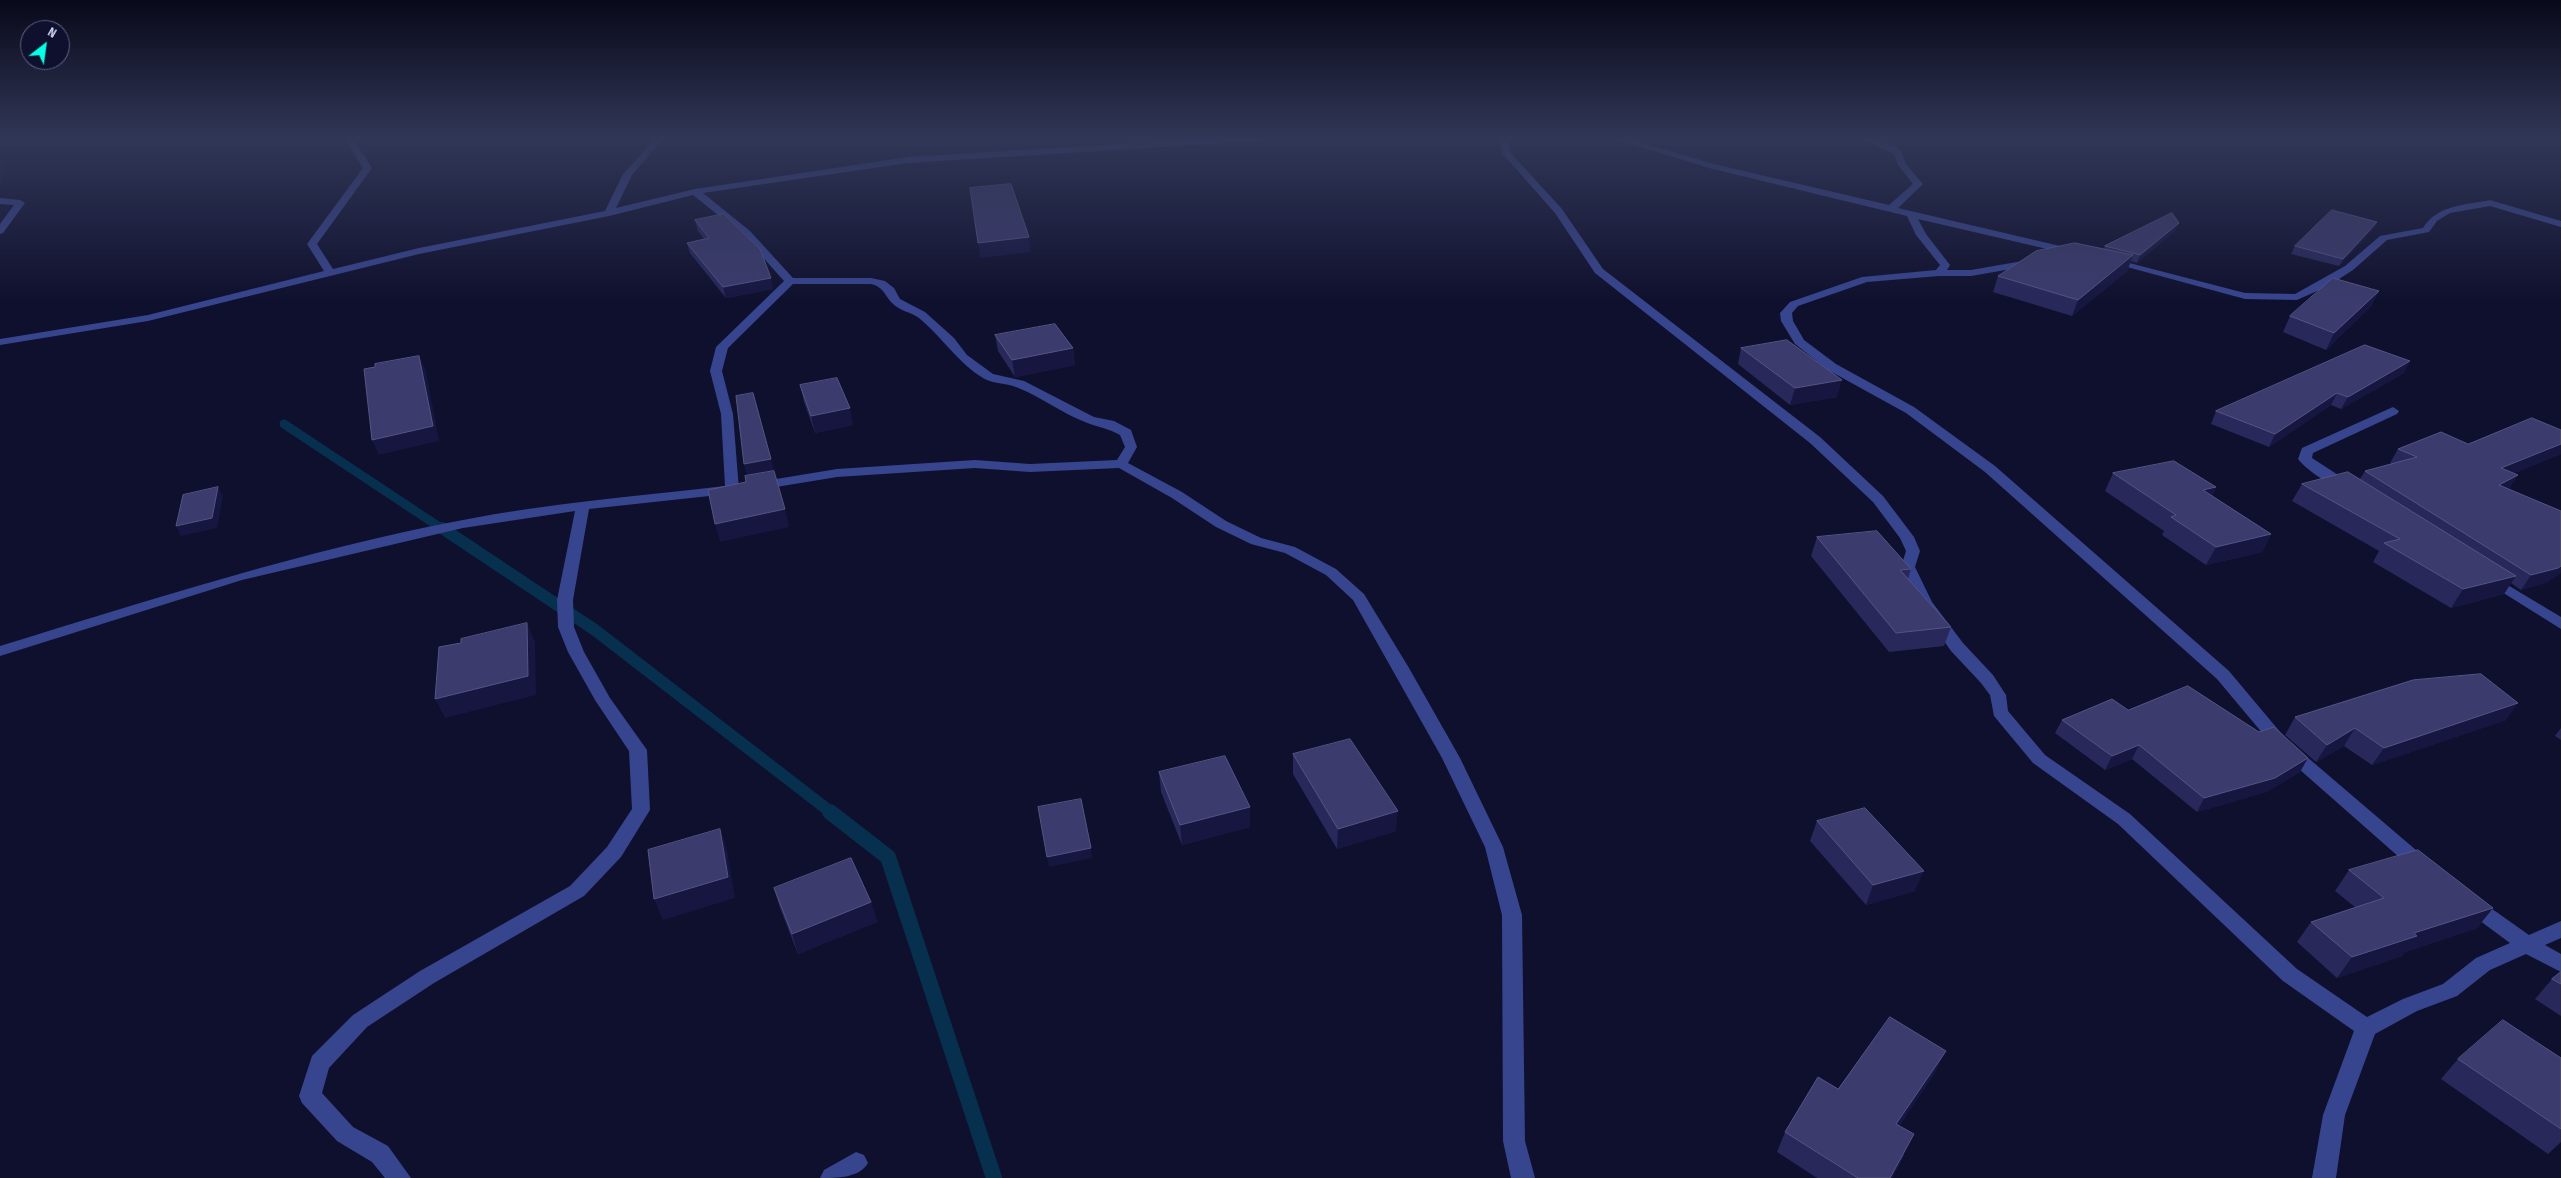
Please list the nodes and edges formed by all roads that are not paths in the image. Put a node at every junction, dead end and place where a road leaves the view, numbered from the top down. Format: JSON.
{"nodes":[{"id":1,"x":350,"y":193,"type":"edge"},
{"id":2,"x":619,"y":193,"type":"edge"},
{"id":3,"x":691,"y":193,"type":"edge"},
{"id":4,"x":696,"y":193,"type":"edge"},
{"id":5,"x":1543,"y":193,"type":"edge"},
{"id":6,"x":1824,"y":193,"type":"edge"},
{"id":7,"x":1908,"y":193,"type":"edge"},
{"id":8,"x":0,"y":201,"type":"edge"},
{"id":9,"x":1891,"y":209,"type":"junction"},
{"id":10,"x":609,"y":212,"type":"junction"},
{"id":11,"x":1911,"y":214,"type":"junction"},
{"id":12,"x":2561,"y":224,"type":"edge"},
{"id":13,"x":0,"y":231,"type":"edge"},
{"id":14,"x":2099,"y":258,"type":"edge"},
{"id":15,"x":1939,"y":273,"type":"junction"},
{"id":16,"x":331,"y":274,"type":"junction"},
{"id":17,"x":790,"y":281,"type":"junction"},
{"id":18,"x":0,"y":342,"type":"edge"},
{"id":19,"x":2393,"y":411,"type":"dead end"},
{"id":20,"x":1121,"y":464,"type":"junction"},
{"id":21,"x":732,"y":490,"type":"junction"},
{"id":22,"x":2360,"y":495,"type":"edge"},
{"id":23,"x":583,"y":506,"type":"junction"},
{"id":24,"x":2483,"y":573,"type":"edge"},
{"id":25,"x":2561,"y":624,"type":"edge"},
{"id":26,"x":0,"y":651,"type":"edge"},
{"id":27,"x":2437,"y":879,"type":"edge"},
{"id":28,"x":2460,"y":897,"type":"edge"},
{"id":29,"x":2561,"y":928,"type":"edge"},
{"id":30,"x":2527,"y":944,"type":"junction"},
{"id":31,"x":2561,"y":964,"type":"edge"},
{"id":32,"x":2366,"y":1028,"type":"junction"},
{"id":33,"x":856,"y":1163,"type":"dead end"},
{"id":34,"x":399,"y":1178,"type":"edge"},
{"id":35,"x":832,"y":1178,"type":"edge"},
{"id":36,"x":1523,"y":1178,"type":"edge"},
{"id":37,"x":2324,"y":1178,"type":"edge"}],
"edges":[{"from":1,"to":16,"type":"street"},
{"from":2,"to":10,"type":"street"},
{"from":3,"to":10,"type":"street"},
{"from":4,"to":17,"type":"street"},
{"from":5,"to":32,"type":"street"},
{"from":6,"to":9,"type":"street"},
{"from":7,"to":9,"type":"street"},
{"from":8,"to":13,"type":"street"},
{"from":9,"to":11,"type":"street"},
{"from":10,"to":16,"type":"street"},
{"from":11,"to":15,"type":"street"},
{"from":11,"to":15,"type":"street"},
{"from":12,"to":14,"type":"street"},
{"from":15,"to":27,"type":"street"},
{"from":16,"to":18,"type":"street"},
{"from":17,"to":20,"type":"street"},
{"from":17,"to":21,"type":"street"},
{"from":19,"to":22,"type":"street"},
{"from":20,"to":21,"type":"street"},
{"from":20,"to":36,"type":"street"},
{"from":21,"to":23,"type":"street"},
{"from":23,"to":26,"type":"street"},
{"from":23,"to":34,"type":"street"},
{"from":24,"to":25,"type":"street"},
{"from":28,"to":30,"type":"street"},
{"from":29,"to":30,"type":"street"},
{"from":30,"to":31,"type":"street"},
{"from":30,"to":32,"type":"street"},
{"from":32,"to":37,"type":"street"},
{"from":33,"to":35,"type":"street"}]}
